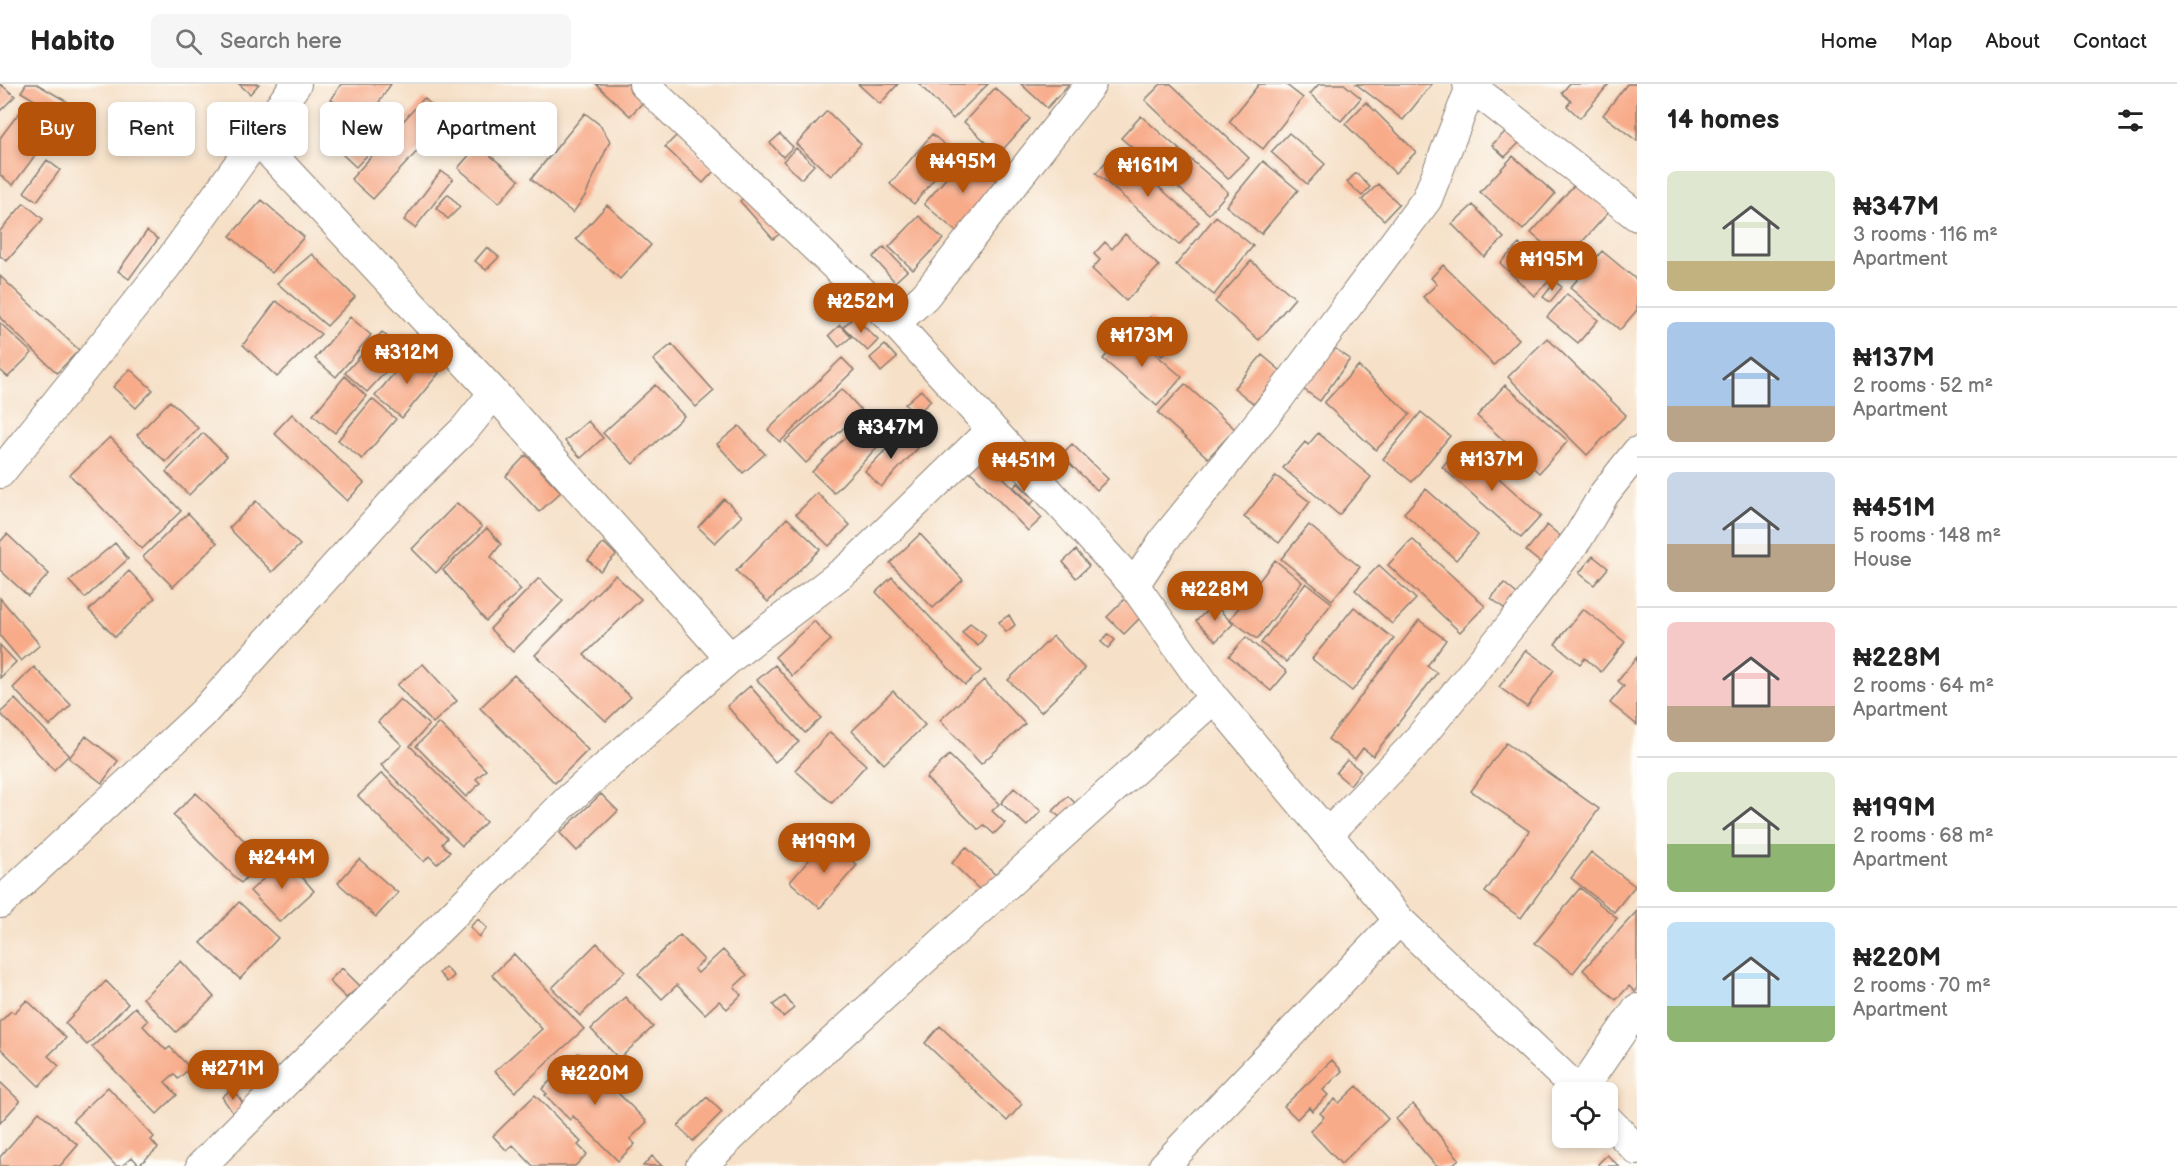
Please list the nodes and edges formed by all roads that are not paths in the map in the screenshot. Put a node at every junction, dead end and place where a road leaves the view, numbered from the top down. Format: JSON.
{"nodes":[{"id":1,"x":296,"y":84,"type":"edge"},
{"id":2,"x":1091,"y":84,"type":"edge"},
{"id":3,"x":1469,"y":85,"type":"edge"},
{"id":4,"x":662,"y":91,"type":"edge"},
{"id":5,"x":282,"y":102,"type":"edge"},
{"id":6,"x":243,"y":156,"type":"edge"},
{"id":7,"x":272,"y":156,"type":"edge"},
{"id":8,"x":1637,"y":216,"type":"edge"},
{"id":9,"x":895,"y":323,"type":"junction"},
{"id":10,"x":494,"y":393,"type":"junction"},
{"id":11,"x":991,"y":430,"type":"junction"},
{"id":12,"x":1637,"y":452,"type":"edge"},
{"id":13,"x":0,"y":474,"type":"edge"},
{"id":14,"x":1134,"y":585,"type":"junction"},
{"id":15,"x":730,"y":657,"type":"junction"},
{"id":16,"x":1214,"y":698,"type":"junction"},
{"id":17,"x":1329,"y":834,"type":"junction"},
{"id":18,"x":0,"y":903,"type":"edge"},
{"id":19,"x":1400,"y":920,"type":"junction"},
{"id":20,"x":1637,"y":1009,"type":"edge"},
{"id":21,"x":1570,"y":1082,"type":"edge"},
{"id":22,"x":1587,"y":1082,"type":"edge"},
{"id":23,"x":1618,"y":1130,"type":"edge"},
{"id":24,"x":1637,"y":1150,"type":"edge"},
{"id":25,"x":1172,"y":1163,"type":"edge"},
{"id":26,"x":201,"y":1166,"type":"edge"},
{"id":27,"x":701,"y":1166,"type":"edge"}],
"edges":[{"from":1,"to":5,"type":"street"},
{"from":2,"to":9,"type":"street"},
{"from":3,"to":8,"type":"street"},
{"from":3,"to":14,"type":"street"},
{"from":4,"to":9,"type":"street"},
{"from":6,"to":13,"type":"street"},
{"from":7,"to":10,"type":"street"},
{"from":9,"to":11,"type":"street"},
{"from":10,"to":15,"type":"street"},
{"from":10,"to":18,"type":"street"},
{"from":11,"to":14,"type":"street"},
{"from":11,"to":15,"type":"street"},
{"from":12,"to":17,"type":"street"},
{"from":14,"to":16,"type":"street"},
{"from":15,"to":26,"type":"street"},
{"from":16,"to":17,"type":"street"},
{"from":16,"to":27,"type":"street"},
{"from":17,"to":19,"type":"street"},
{"from":19,"to":21,"type":"street"},
{"from":19,"to":25,"type":"street"},
{"from":20,"to":22,"type":"street"},
{"from":23,"to":24,"type":"street"}]}
